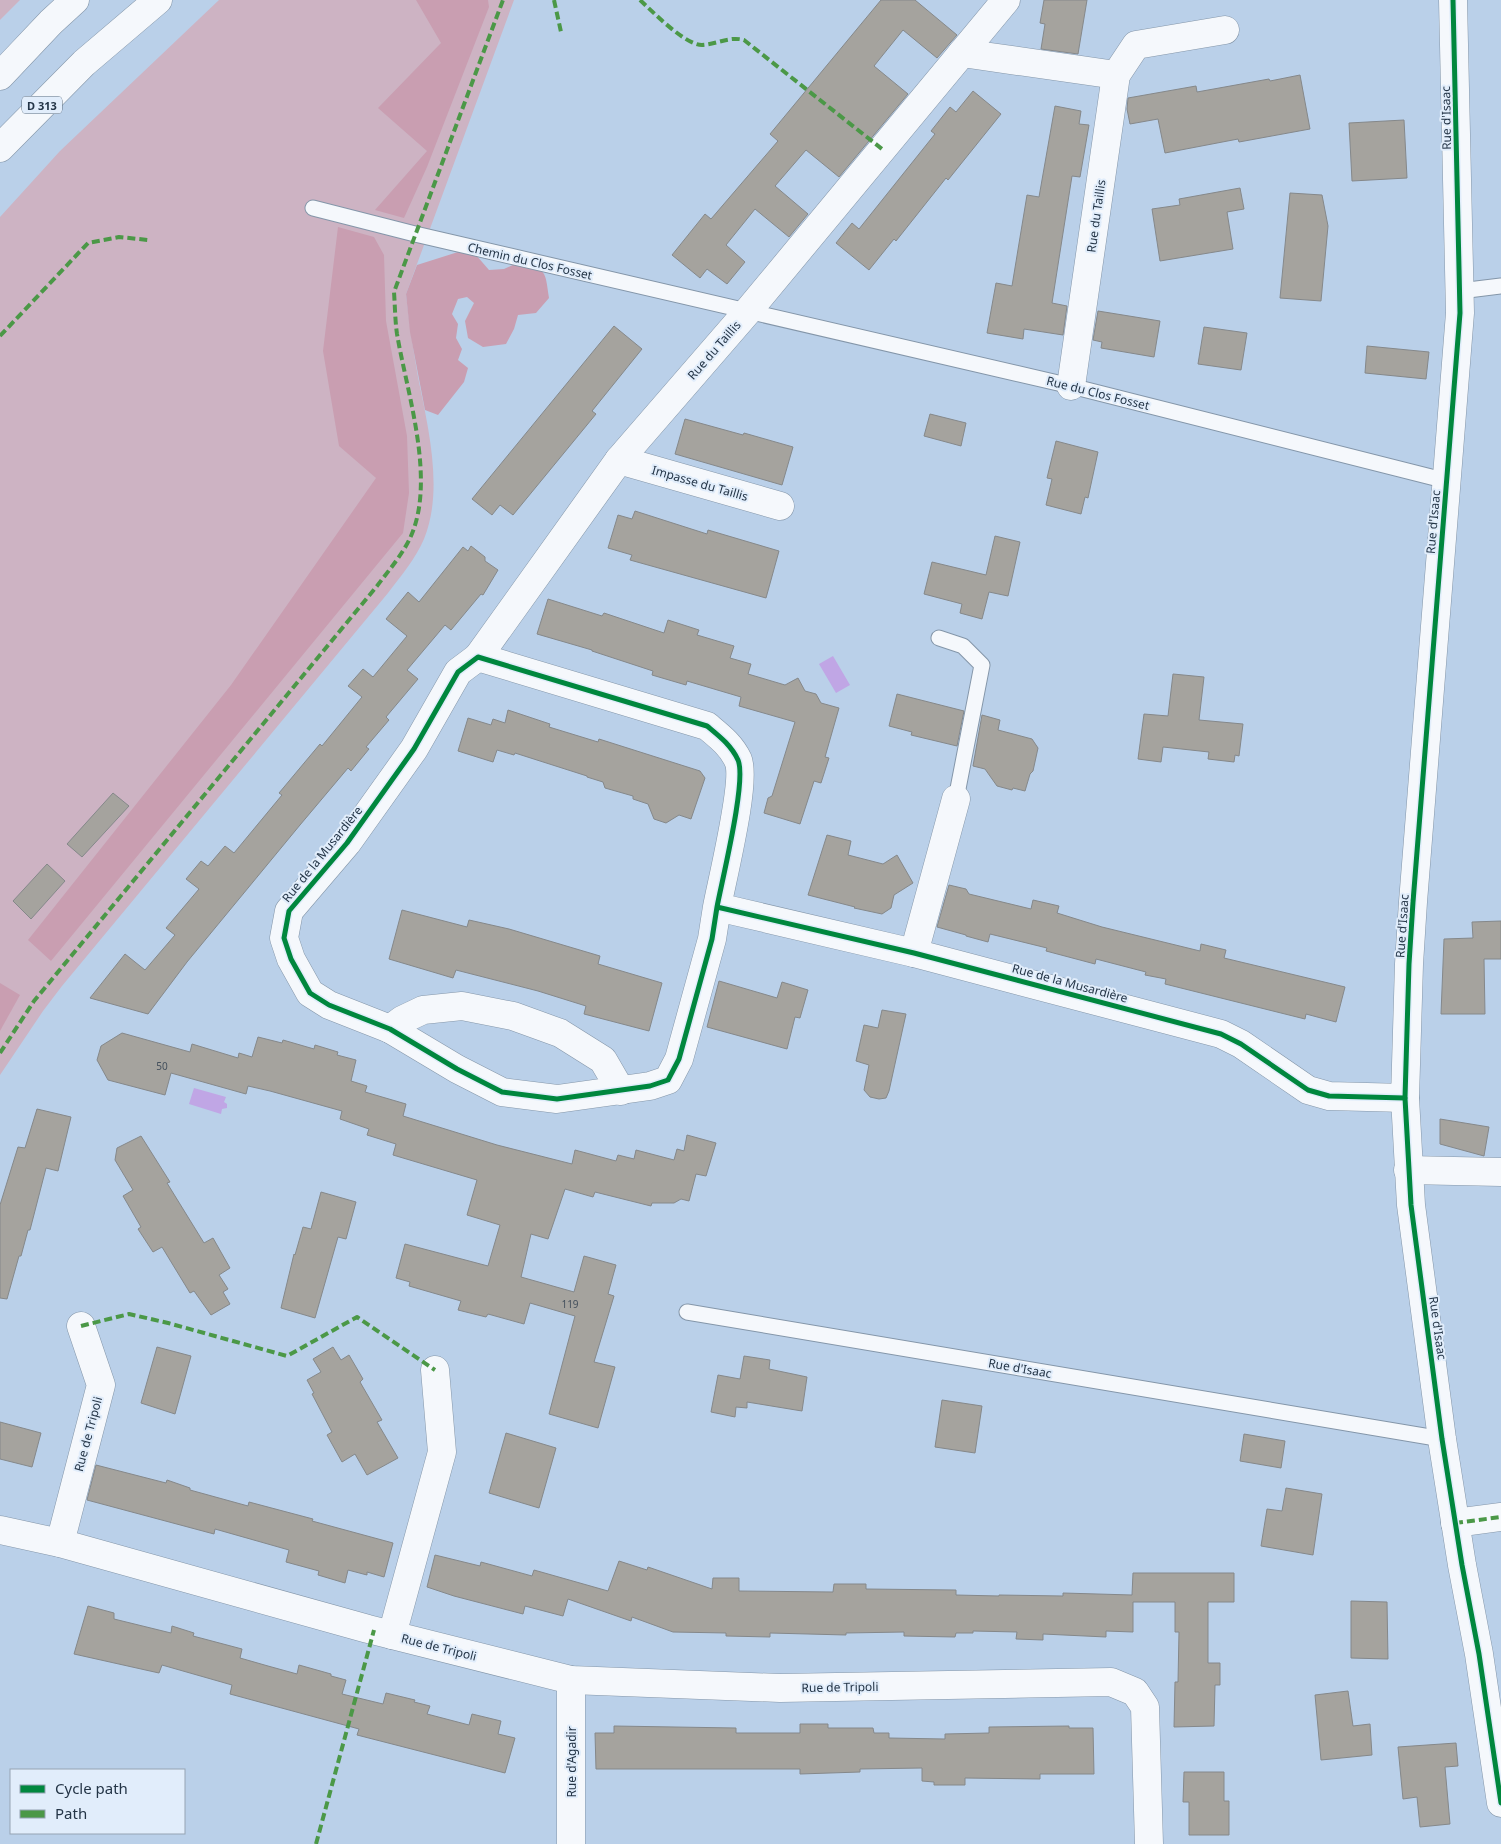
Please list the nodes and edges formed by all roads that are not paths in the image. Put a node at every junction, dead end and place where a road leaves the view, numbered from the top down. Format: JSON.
{"nodes":[{"id":1,"x":75,"y":0,"type":"edge"},
{"id":2,"x":158,"y":0,"type":"edge"},
{"id":3,"x":1006,"y":0,"type":"edge"},
{"id":4,"x":1445,"y":0,"type":"edge"},
{"id":5,"x":1453,"y":0,"type":"edge"},
{"id":6,"x":1225,"y":30,"type":"dead end"},
{"id":7,"x":1454,"y":44,"type":"junction"},
{"id":8,"x":962,"y":53,"type":"junction"},
{"id":9,"x":1116,"y":75,"type":"junction"},
{"id":10,"x":0,"y":76,"type":"edge"},
{"id":11,"x":0,"y":148,"type":"edge"},
{"id":12,"x":313,"y":208,"type":"dead end"},
{"id":13,"x":1501,"y":286,"type":"edge"},
{"id":14,"x":1460,"y":291,"type":"junction"},
{"id":15,"x":748,"y":311,"type":"junction"},
{"id":16,"x":1071,"y":386,"type":"junction"},
{"id":17,"x":619,"y":460,"type":"junction"},
{"id":18,"x":1447,"y":481,"type":"junction"},
{"id":19,"x":780,"y":506,"type":"dead end"},
{"id":20,"x":939,"y":638,"type":"dead end"},
{"id":21,"x":478,"y":657,"type":"junction"},
{"id":22,"x":956,"y":799,"type":"joint"},
{"id":23,"x":717,"y":907,"type":"junction"},
{"id":24,"x":914,"y":953,"type":"junction"},
{"id":25,"x":390,"y":1030,"type":"junction"},
{"id":26,"x":621,"y":1091,"type":"junction"},
{"id":27,"x":1405,"y":1098,"type":"junction"},
{"id":28,"x":1408,"y":1170,"type":"junction"},
{"id":29,"x":1501,"y":1172,"type":"edge"},
{"id":30,"x":687,"y":1312,"type":"dead end"},
{"id":31,"x":81,"y":1326,"type":"dead end"},
{"id":32,"x":435,"y":1370,"type":"dead end"},
{"id":33,"x":1442,"y":1439,"type":"junction"},
{"id":34,"x":1501,"y":1518,"type":"edge"},
{"id":35,"x":1456,"y":1523,"type":"junction"},
{"id":36,"x":0,"y":1530,"type":"edge"},
{"id":37,"x":60,"y":1543,"type":"junction"},
{"id":38,"x":392,"y":1635,"type":"junction"},
{"id":39,"x":571,"y":1680,"type":"junction"},
{"id":40,"x":1501,"y":1803,"type":"edge"},
{"id":41,"x":571,"y":1844,"type":"edge"},
{"id":42,"x":1149,"y":1844,"type":"edge"}],
"edges":[{"from":1,"to":10,"type":"main road"},
{"from":2,"to":11,"type":"main road","number":"D 313"},
{"from":3,"to":8,"type":"main road","name":"Rue du Taillis"},
{"from":4,"to":7,"type":"main road","name":"Rue d'Isaac"},
{"from":5,"to":7,"type":"main road","name":"Rue d'Isaac"},
{"from":6,"to":9,"type":"main road","name":"Rue du Taillis"},
{"from":7,"to":14,"type":"main road","name":"Rue d'Isaac"},
{"from":8,"to":9,"type":"main road"},
{"from":8,"to":15,"type":"main road","name":"Rue du Taillis"},
{"from":9,"to":16,"type":"main road","name":"Rue du Taillis"},
{"from":12,"to":15,"type":"lane","name":"Chemin du Clos Fosset"},
{"from":13,"to":14,"type":"lane"},
{"from":14,"to":18,"type":"main road","name":"Rue d'Isaac"},
{"from":15,"to":16,"type":"lane","name":"Rue du Clos Fosset"},
{"from":15,"to":17,"type":"main road","name":"Rue du Taillis"},
{"from":16,"to":18,"type":"lane","name":"Rue du Clos Fosset"},
{"from":17,"to":19,"type":"main road","name":"Impasse du Taillis"},
{"from":17,"to":21,"type":"main road","name":"Rue du Taillis"},
{"from":18,"to":27,"type":"main road","name":"Rue d'Isaac"},
{"from":20,"to":22,"type":"lane"},
{"from":21,"to":23,"type":"main road","name":"Rue de la Musardière"},
{"from":21,"to":25,"type":"main road","name":"Rue de la Musardière"},
{"from":22,"to":24,"type":"main road"},
{"from":23,"to":24,"type":"main road","name":"Rue de la Musardière"},
{"from":23,"to":26,"type":"main road","name":"Rue de la Musardière"},
{"from":24,"to":27,"type":"main road","name":"Rue de la Musardière"},
{"from":25,"to":26,"type":"main road","name":"Rue de la Musardière"},
{"from":25,"to":26,"type":"main road"},
{"from":27,"to":28,"type":"main road","name":"Rue d'Isaac"},
{"from":28,"to":29,"type":"main road"},
{"from":28,"to":33,"type":"main road","name":"Rue d'Isaac"},
{"from":30,"to":33,"type":"lane","name":"Rue d'Isaac"},
{"from":31,"to":37,"type":"main road","name":"Rue de Tripoli"},
{"from":32,"to":38,"type":"main road","name":"Rue de Tripoli"},
{"from":33,"to":35,"type":"main road","name":"Rue d'Isaac"},
{"from":34,"to":35,"type":"main road"},
{"from":35,"to":40,"type":"main road","name":"Rue d'Isaac"},
{"from":36,"to":37,"type":"main road","name":"Rue de Tripoli"},
{"from":37,"to":38,"type":"main road","name":"Rue de Tripoli"},
{"from":38,"to":39,"type":"main road","name":"Rue de Tripoli"},
{"from":39,"to":41,"type":"main road","name":"Rue d'Agadir"},
{"from":39,"to":42,"type":"main road","name":"Rue de Tripoli"}]}
